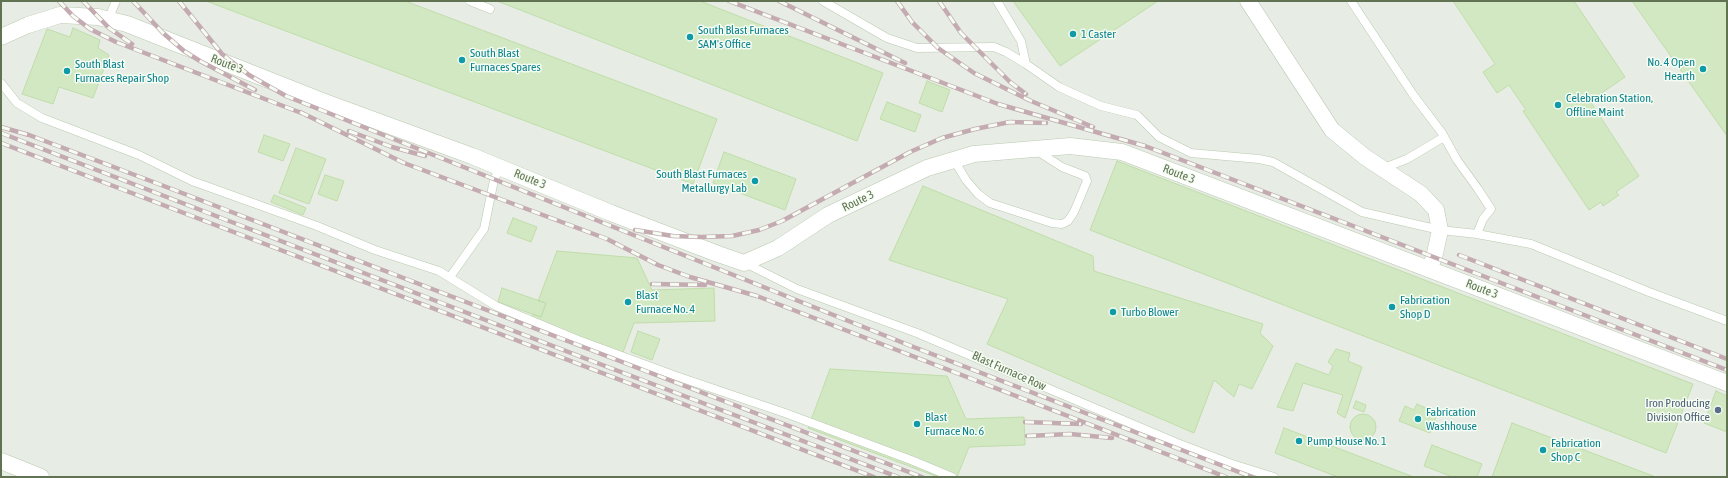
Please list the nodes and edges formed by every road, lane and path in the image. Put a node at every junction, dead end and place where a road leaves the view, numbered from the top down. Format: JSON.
{"nodes":[{"id":1,"x":116,"y":1,"type":"edge"},
{"id":2,"x":470,"y":1,"type":"edge"},
{"id":3,"x":823,"y":1,"type":"edge"},
{"id":4,"x":997,"y":1,"type":"edge"},
{"id":5,"x":1248,"y":1,"type":"edge"},
{"id":6,"x":1351,"y":1,"type":"edge"},
{"id":7,"x":490,"y":9,"type":"dead end"},
{"id":8,"x":108,"y":20,"type":"junction"},
{"id":9,"x":1,"y":37,"type":"edge"},
{"id":10,"x":1026,"y":64,"type":"junction"},
{"id":11,"x":1,"y":83,"type":"edge"},
{"id":12,"x":1444,"y":137,"type":"junction"},
{"id":13,"x":1032,"y":148,"type":"junction"},
{"id":14,"x":954,"y":160,"type":"junction"},
{"id":15,"x":500,"y":167,"type":"junction"},
{"id":16,"x":1384,"y":168,"type":"junction"},
{"id":17,"x":1440,"y":230,"type":"junction"},
{"id":18,"x":1478,"y":234,"type":"junction"},
{"id":19,"x":744,"y":263,"type":"junction"},
{"id":20,"x":1429,"y":268,"type":"junction"},
{"id":21,"x":450,"y":276,"type":"junction"},
{"id":22,"x":1727,"y":321,"type":"edge"},
{"id":23,"x":1727,"y":383,"type":"edge"},
{"id":24,"x":1,"y":460,"type":"edge"},
{"id":25,"x":41,"y":477,"type":"edge"},
{"id":26,"x":952,"y":477,"type":"edge"},
{"id":27,"x":1274,"y":477,"type":"edge"}],
"edges":[{"from":1,"to":8,"type":"lane"},
{"from":2,"to":7,"type":"lane"},
{"from":3,"to":10,"type":"lane"},
{"from":4,"to":10,"type":"lane"},
{"from":5,"to":16,"type":"street"},
{"from":6,"to":12,"type":"lane"},
{"from":8,"to":9,"type":"street","name":"Route 3"},
{"from":8,"to":15,"type":"street","name":"Route 3"},
{"from":10,"to":17,"type":"lane"},
{"from":11,"to":21,"type":"lane"},
{"from":12,"to":16,"type":"lane"},
{"from":12,"to":18,"type":"lane"},
{"from":13,"to":14,"type":"street","name":"Route 3"},
{"from":13,"to":14,"type":"lane"},
{"from":13,"to":20,"type":"street","name":"Route 3"},
{"from":14,"to":19,"type":"street","name":"Route 3"},
{"from":15,"to":19,"type":"street","name":"Route 3"},
{"from":15,"to":21,"type":"lane"},
{"from":16,"to":17,"type":"street"},
{"from":17,"to":18,"type":"lane"},
{"from":17,"to":20,"type":"street"},
{"from":18,"to":22,"type":"lane"},
{"from":19,"to":27,"type":"lane","name":"Blast Furnace Row"},
{"from":20,"to":23,"type":"street","name":"Route 3"},
{"from":21,"to":26,"type":"lane"},
{"from":24,"to":25,"type":"street"}]}
